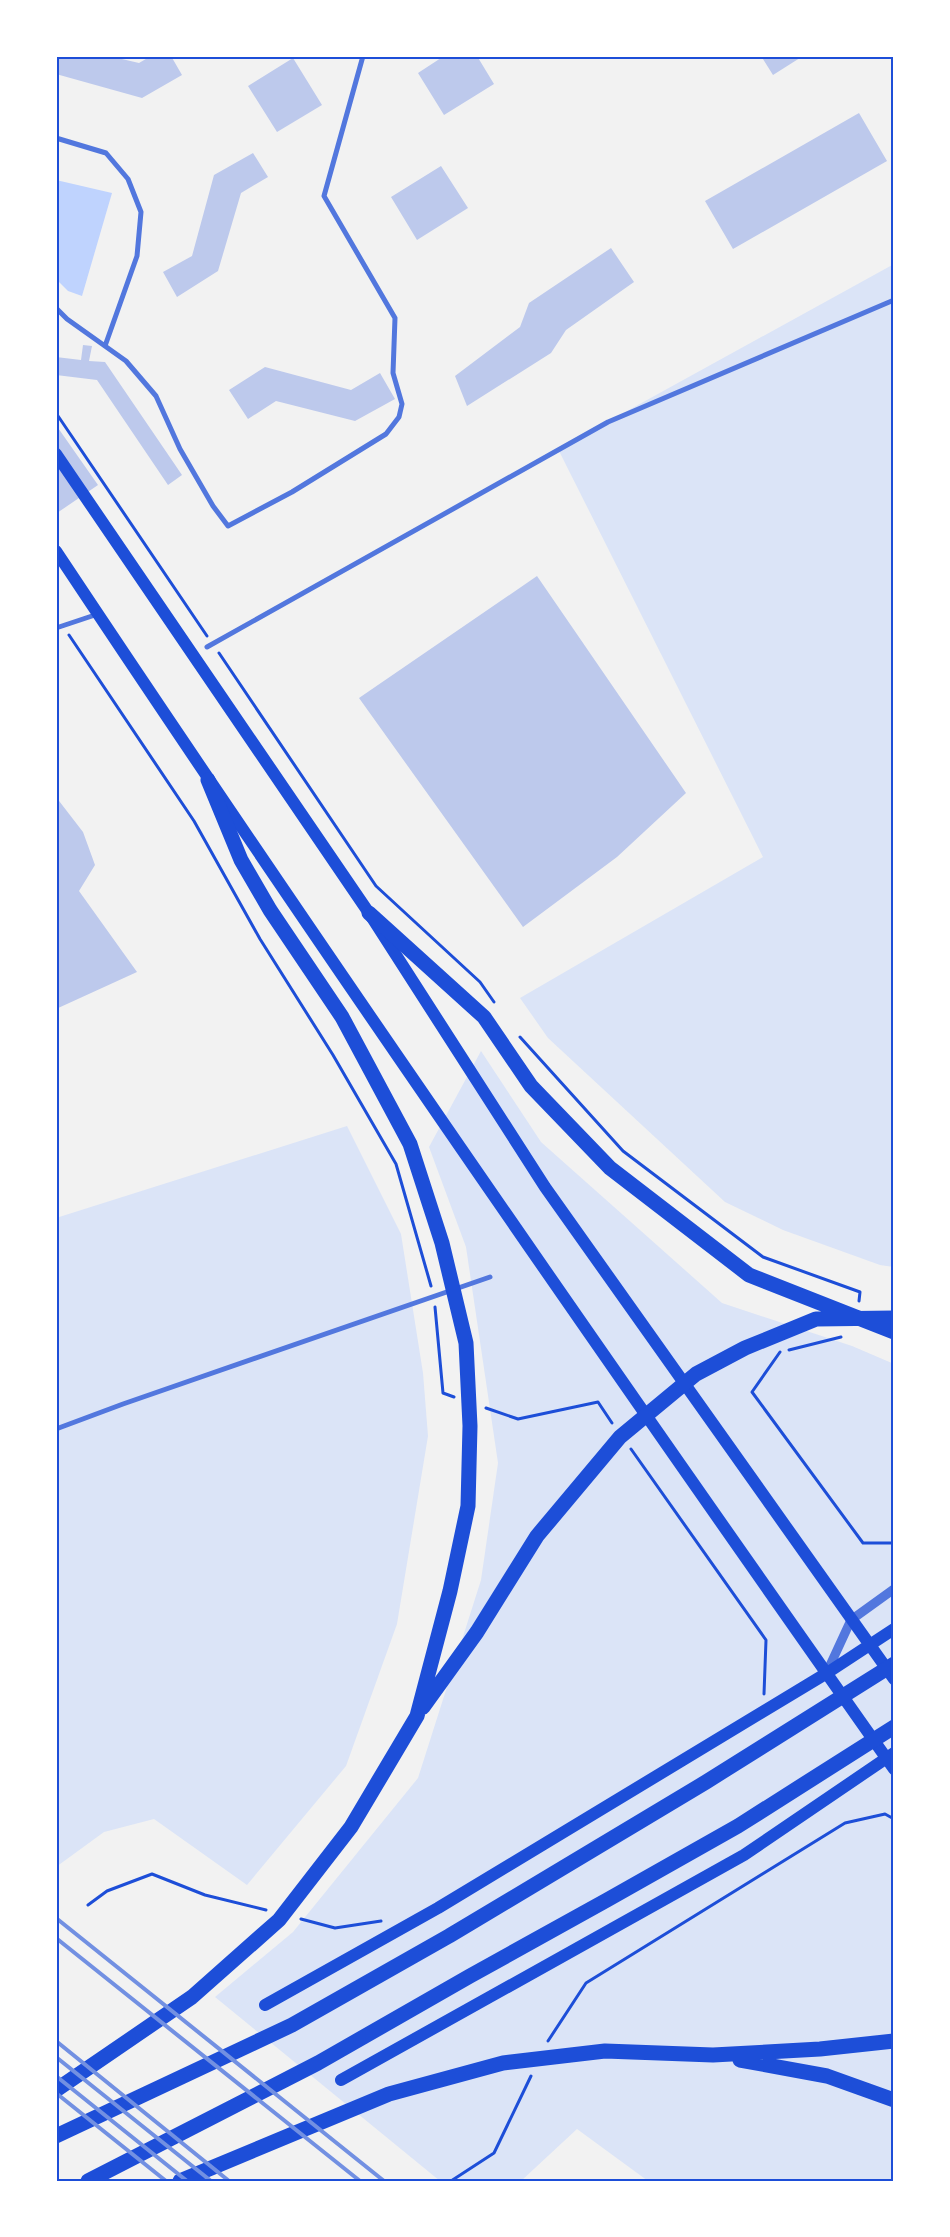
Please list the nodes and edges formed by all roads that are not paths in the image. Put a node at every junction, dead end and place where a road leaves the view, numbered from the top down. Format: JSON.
{"nodes":[{"id":1,"x":363,"y":56,"type":"edge"},
{"id":2,"x":56,"y":138,"type":"edge"},
{"id":3,"x":894,"y":300,"type":"edge"},
{"id":4,"x":56,"y":308,"type":"edge"},
{"id":5,"x":105,"y":346,"type":"junction"},
{"id":6,"x":56,"y":454,"type":"edge"},
{"id":7,"x":56,"y":551,"type":"edge"},
{"id":8,"x":98,"y":614,"type":"junction"},
{"id":9,"x":56,"y":628,"type":"edge"},
{"id":10,"x":210,"y":645,"type":"road end"},
{"id":11,"x":208,"y":780,"type":"junction"},
{"id":12,"x":369,"y":913,"type":"junction"},
{"id":13,"x":490,"y":1277,"type":"dead end"},
{"id":14,"x":894,"y":1318,"type":"edge"},
{"id":15,"x":894,"y":1332,"type":"edge"},
{"id":16,"x":56,"y":1429,"type":"edge"},
{"id":17,"x":894,"y":1589,"type":"edge"},
{"id":18,"x":851,"y":1620,"type":"junction"},
{"id":19,"x":894,"y":1629,"type":"edge"},
{"id":20,"x":870,"y":1646,"type":"junction"},
{"id":21,"x":894,"y":1664,"type":"edge"},
{"id":22,"x":827,"y":1674,"type":"junction"},
{"id":23,"x":894,"y":1679,"type":"edge"},
{"id":24,"x":417,"y":1716,"type":"junction"},
{"id":25,"x":894,"y":1727,"type":"edge"},
{"id":26,"x":891,"y":1760,"type":"edge"},
{"id":27,"x":265,"y":2006,"type":"dead end"},
{"id":28,"x":894,"y":2041,"type":"edge"},
{"id":29,"x":713,"y":2056,"type":"junction"},
{"id":30,"x":341,"y":2080,"type":"dead end"},
{"id":31,"x":56,"y":2090,"type":"edge"},
{"id":32,"x":894,"y":2100,"type":"edge"},
{"id":33,"x":56,"y":2136,"type":"edge"},
{"id":34,"x":88,"y":2181,"type":"edge"},
{"id":35,"x":180,"y":2181,"type":"edge"}],
"edges":[{"from":1,"to":5,"type":"street"},
{"from":2,"to":5,"type":"street"},
{"from":3,"to":10,"type":"street"},
{"from":4,"to":5,"type":"street"},
{"from":6,"to":12,"type":"main road"},
{"from":7,"to":8,"type":"main road"},
{"from":8,"to":9,"type":"street"},
{"from":8,"to":11,"type":"main road"},
{"from":11,"to":22,"type":"main road"},
{"from":11,"to":24,"type":"highway"},
{"from":12,"to":15,"type":"highway"},
{"from":12,"to":18,"type":"main road"},
{"from":13,"to":16,"type":"street"},
{"from":14,"to":24,"type":"highway"},
{"from":17,"to":18,"type":"street"},
{"from":18,"to":20,"type":"main road"},
{"from":18,"to":22,"type":"street"},
{"from":19,"to":20,"type":"main road"},
{"from":20,"to":22,"type":"main road"},
{"from":20,"to":23,"type":"main road"},
{"from":21,"to":33,"type":"highway"},
{"from":22,"to":26,"type":"main road"},
{"from":22,"to":27,"type":"main road"},
{"from":24,"to":31,"type":"highway"},
{"from":25,"to":34,"type":"highway"},
{"from":26,"to":30,"type":"main road"},
{"from":28,"to":29,"type":"highway"},
{"from":29,"to":32,"type":"highway"},
{"from":29,"to":35,"type":"highway"}]}
